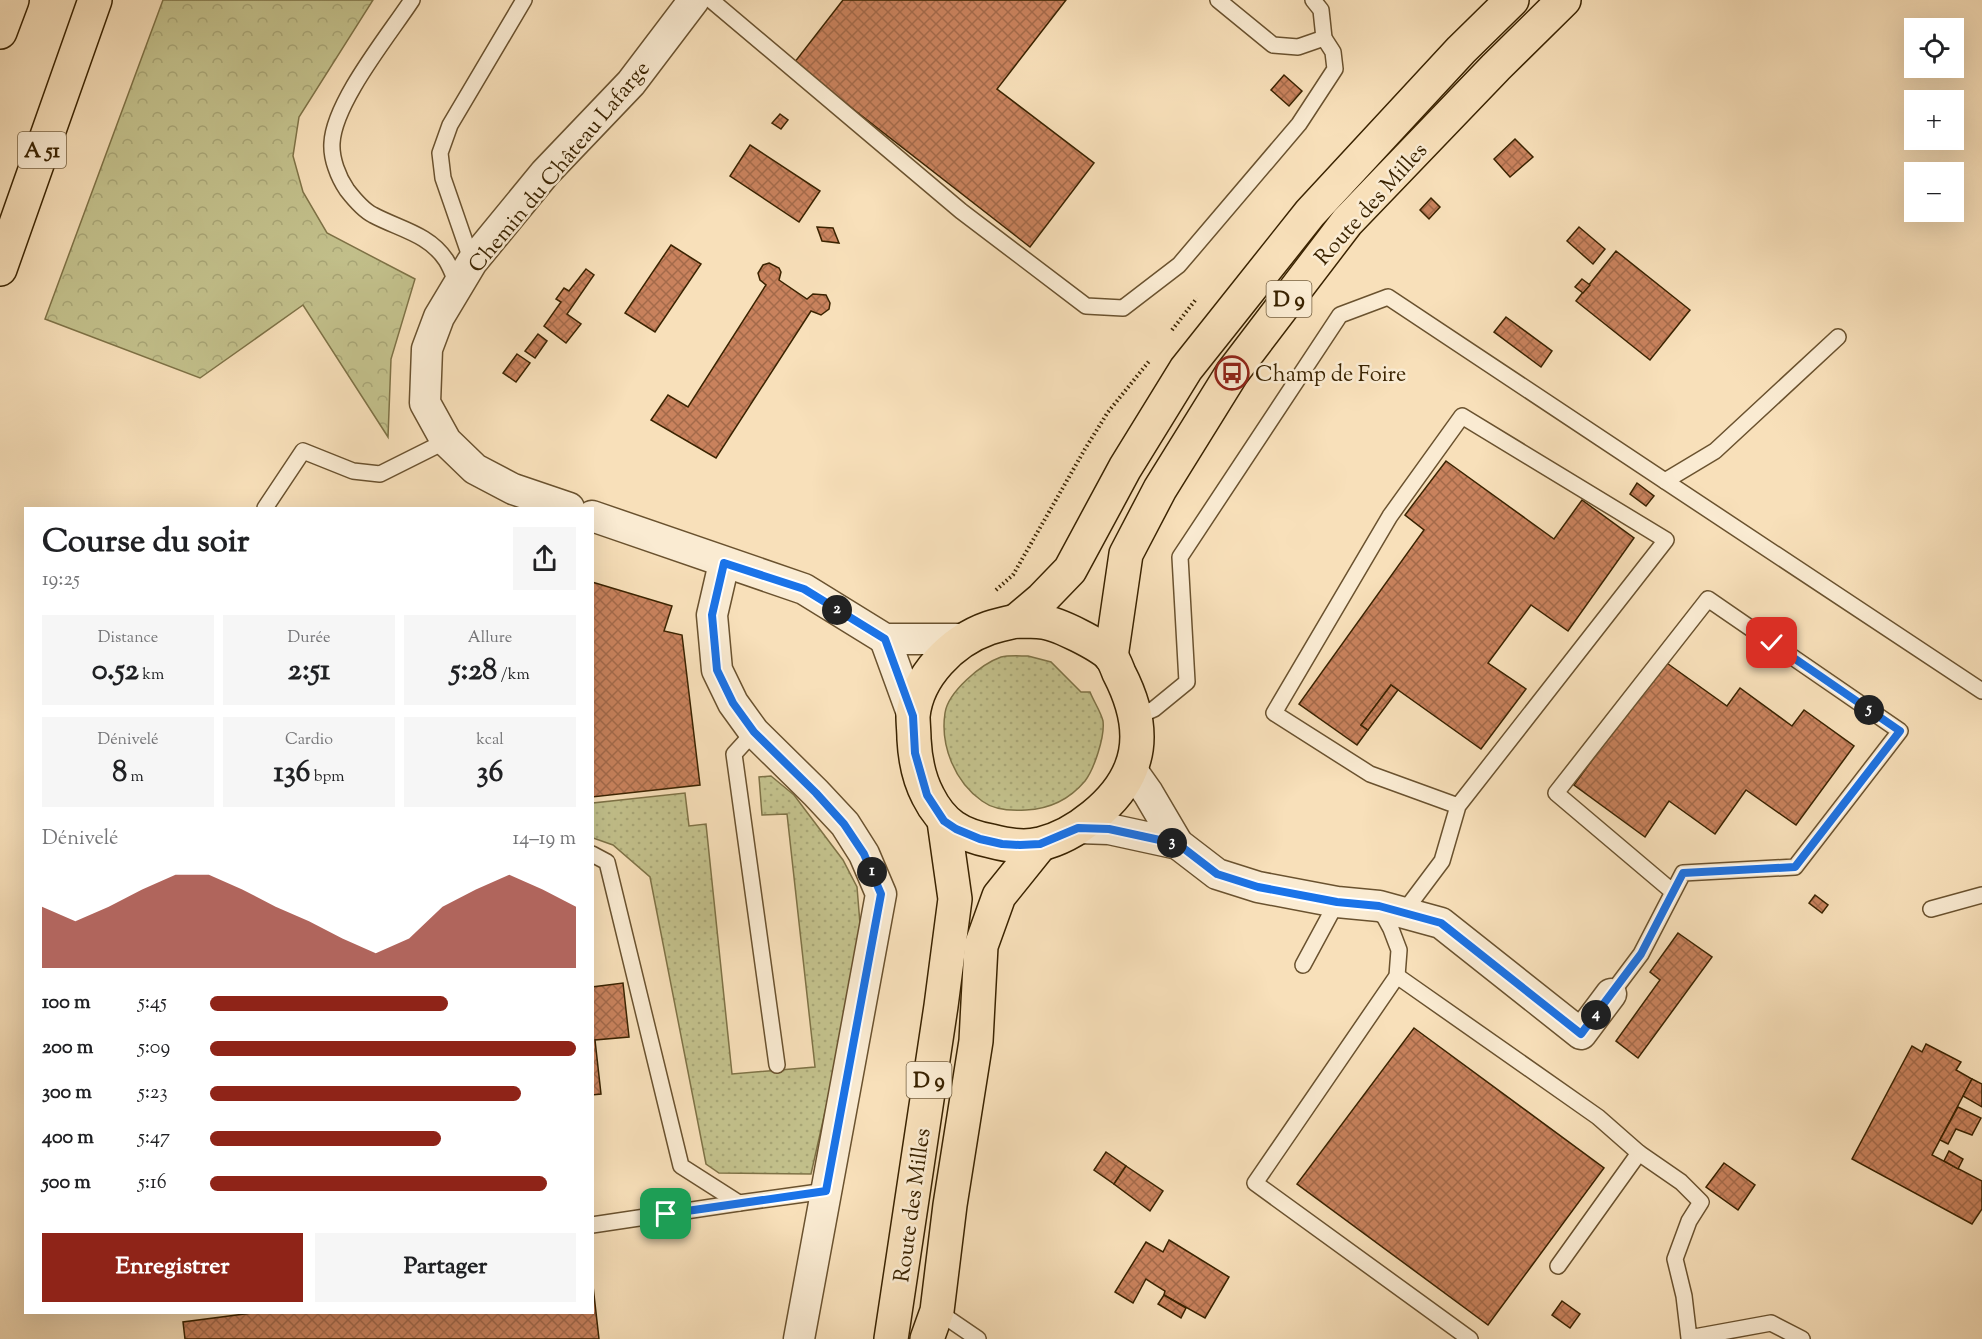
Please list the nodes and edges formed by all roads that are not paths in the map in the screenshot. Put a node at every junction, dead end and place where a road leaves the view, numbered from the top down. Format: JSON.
{"nodes":[{"id":1,"x":12,"y":0,"type":"edge"},
{"id":2,"x":95,"y":0,"type":"edge"},
{"id":3,"x":412,"y":0,"type":"edge"},
{"id":4,"x":524,"y":0,"type":"edge"},
{"id":5,"x":694,"y":0,"type":"edge"},
{"id":6,"x":711,"y":0,"type":"edge"},
{"id":7,"x":1218,"y":0,"type":"edge"},
{"id":8,"x":1313,"y":0,"type":"edge"},
{"id":9,"x":1512,"y":0,"type":"edge"},
{"id":10,"x":1564,"y":0,"type":"edge"},
{"id":11,"x":0,"y":32,"type":"edge"},
{"id":12,"x":1324,"y":38,"type":"junction"},
{"id":13,"x":0,"y":269,"type":"edge"},
{"id":14,"x":465,"y":274,"type":"junction"},
{"id":15,"x":1838,"y":337,"type":"dead end"},
{"id":16,"x":446,"y":441,"type":"junction"},
{"id":17,"x":1665,"y":482,"type":"junction"},
{"id":18,"x":266,"y":507,"type":"edge"},
{"id":19,"x":566,"y":507,"type":"edge"},
{"id":20,"x":594,"y":517,"type":"edge"},
{"id":21,"x":724,"y":563,"type":"junction"},
{"id":22,"x":1016,"y":621,"type":"junction"},
{"id":23,"x":885,"y":639,"type":"junction"},
{"id":24,"x":968,"y":639,"type":"junction"},
{"id":25,"x":1111,"y":657,"type":"junction"},
{"id":26,"x":1982,"y":691,"type":"edge"},
{"id":27,"x":913,"y":716,"type":"junction"},
{"id":28,"x":1136,"y":717,"type":"junction"},
{"id":29,"x":754,"y":732,"type":"junction"},
{"id":30,"x":1131,"y":769,"type":"junction"},
{"id":31,"x":1458,"y":806,"type":"junction"},
{"id":32,"x":944,"y":821,"type":"junction"},
{"id":33,"x":1078,"y":828,"type":"junction"},
{"id":34,"x":1178,"y":844,"type":"junction"},
{"id":35,"x":1030,"y":845,"type":"junction"},
{"id":36,"x":594,"y":855,"type":"edge"},
{"id":37,"x":1673,"y":892,"type":"junction"},
{"id":38,"x":1982,"y":895,"type":"edge"},
{"id":39,"x":1337,"y":902,"type":"junction"},
{"id":40,"x":1931,"y":909,"type":"dead end"},
{"id":41,"x":1391,"y":910,"type":"junction"},
{"id":42,"x":1303,"y":965,"type":"dead end"},
{"id":43,"x":1397,"y":976,"type":"junction"},
{"id":44,"x":1611,"y":994,"type":"joint"},
{"id":45,"x":777,"y":1065,"type":"dead end"},
{"id":46,"x":1639,"y":1153,"type":"junction"},
{"id":47,"x":826,"y":1191,"type":"junction"},
{"id":48,"x":739,"y":1203,"type":"junction"},
{"id":49,"x":594,"y":1225,"type":"edge"},
{"id":50,"x":1558,"y":1266,"type":"dead end"},
{"id":51,"x":932,"y":1325,"type":"edge"},
{"id":52,"x":799,"y":1339,"type":"edge"},
{"id":53,"x":891,"y":1339,"type":"edge"},
{"id":54,"x":978,"y":1339,"type":"edge"},
{"id":55,"x":1470,"y":1339,"type":"edge"},
{"id":56,"x":1689,"y":1339,"type":"edge"},
{"id":57,"x":1802,"y":1339,"type":"edge"}],
"edges":[{"from":1,"to":11,"type":"main road"},
{"from":2,"to":13,"type":"main road","number":"A 51"},
{"from":3,"to":14,"type":"lane"},
{"from":4,"to":14,"type":"lane"},
{"from":5,"to":14,"type":"street","name":"Chemin du Château Lafarge"},
{"from":6,"to":12,"type":"lane"},
{"from":7,"to":12,"type":"lane"},
{"from":8,"to":12,"type":"lane"},
{"from":9,"to":22,"type":"main road","name":"Route des Milles","number":"D 9"},
{"from":10,"to":25,"type":"main road","name":"Route des Milles","number":"D 9"},
{"from":14,"to":16,"type":"street","name":"Chemin du Château Lafarge"},
{"from":15,"to":17,"type":"lane"},
{"from":16,"to":18,"type":"lane"},
{"from":16,"to":19,"type":"street","name":"Chemin du Château Lafarge"},
{"from":17,"to":26,"type":"lane"},
{"from":17,"to":28,"type":"lane"},
{"from":20,"to":21,"type":"street"},
{"from":21,"to":23,"type":"street"},
{"from":21,"to":29,"type":"street"},
{"from":22,"to":24,"type":"main road"},
{"from":22,"to":25,"type":"main road"},
{"from":23,"to":24,"type":"street"},
{"from":23,"to":27,"type":"street"},
{"from":24,"to":27,"type":"main road"},
{"from":25,"to":28,"type":"main road"},
{"from":27,"to":32,"type":"main road"},
{"from":28,"to":30,"type":"main road"},
{"from":29,"to":45,"type":"lane"},
{"from":29,"to":47,"type":"street"},
{"from":30,"to":33,"type":"main road"},
{"from":30,"to":34,"type":"street"},
{"from":31,"to":31,"type":"lane"},
{"from":31,"to":41,"type":"lane"},
{"from":32,"to":35,"type":"main road"},
{"from":32,"to":53,"type":"main road","name":"Route des Milles","number":"D 9"},
{"from":33,"to":34,"type":"street"},
{"from":33,"to":35,"type":"main road"},
{"from":34,"to":39,"type":"street"},
{"from":35,"to":51,"type":"main road","name":"Route des Milles","number":"D 9"},
{"from":36,"to":48,"type":"lane"},
{"from":37,"to":37,"type":"lane"},
{"from":37,"to":44,"type":"lane"},
{"from":38,"to":40,"type":"lane"},
{"from":39,"to":41,"type":"street"},
{"from":39,"to":42,"type":"lane"},
{"from":41,"to":43,"type":"lane"},
{"from":41,"to":44,"type":"street"},
{"from":43,"to":46,"type":"lane"},
{"from":43,"to":55,"type":"lane"},
{"from":46,"to":50,"type":"lane"},
{"from":46,"to":56,"type":"lane"},
{"from":47,"to":48,"type":"lane"},
{"from":47,"to":52,"type":"street"},
{"from":48,"to":49,"type":"lane"},
{"from":51,"to":54,"type":"lane"},
{"from":56,"to":57,"type":"lane"}]}
